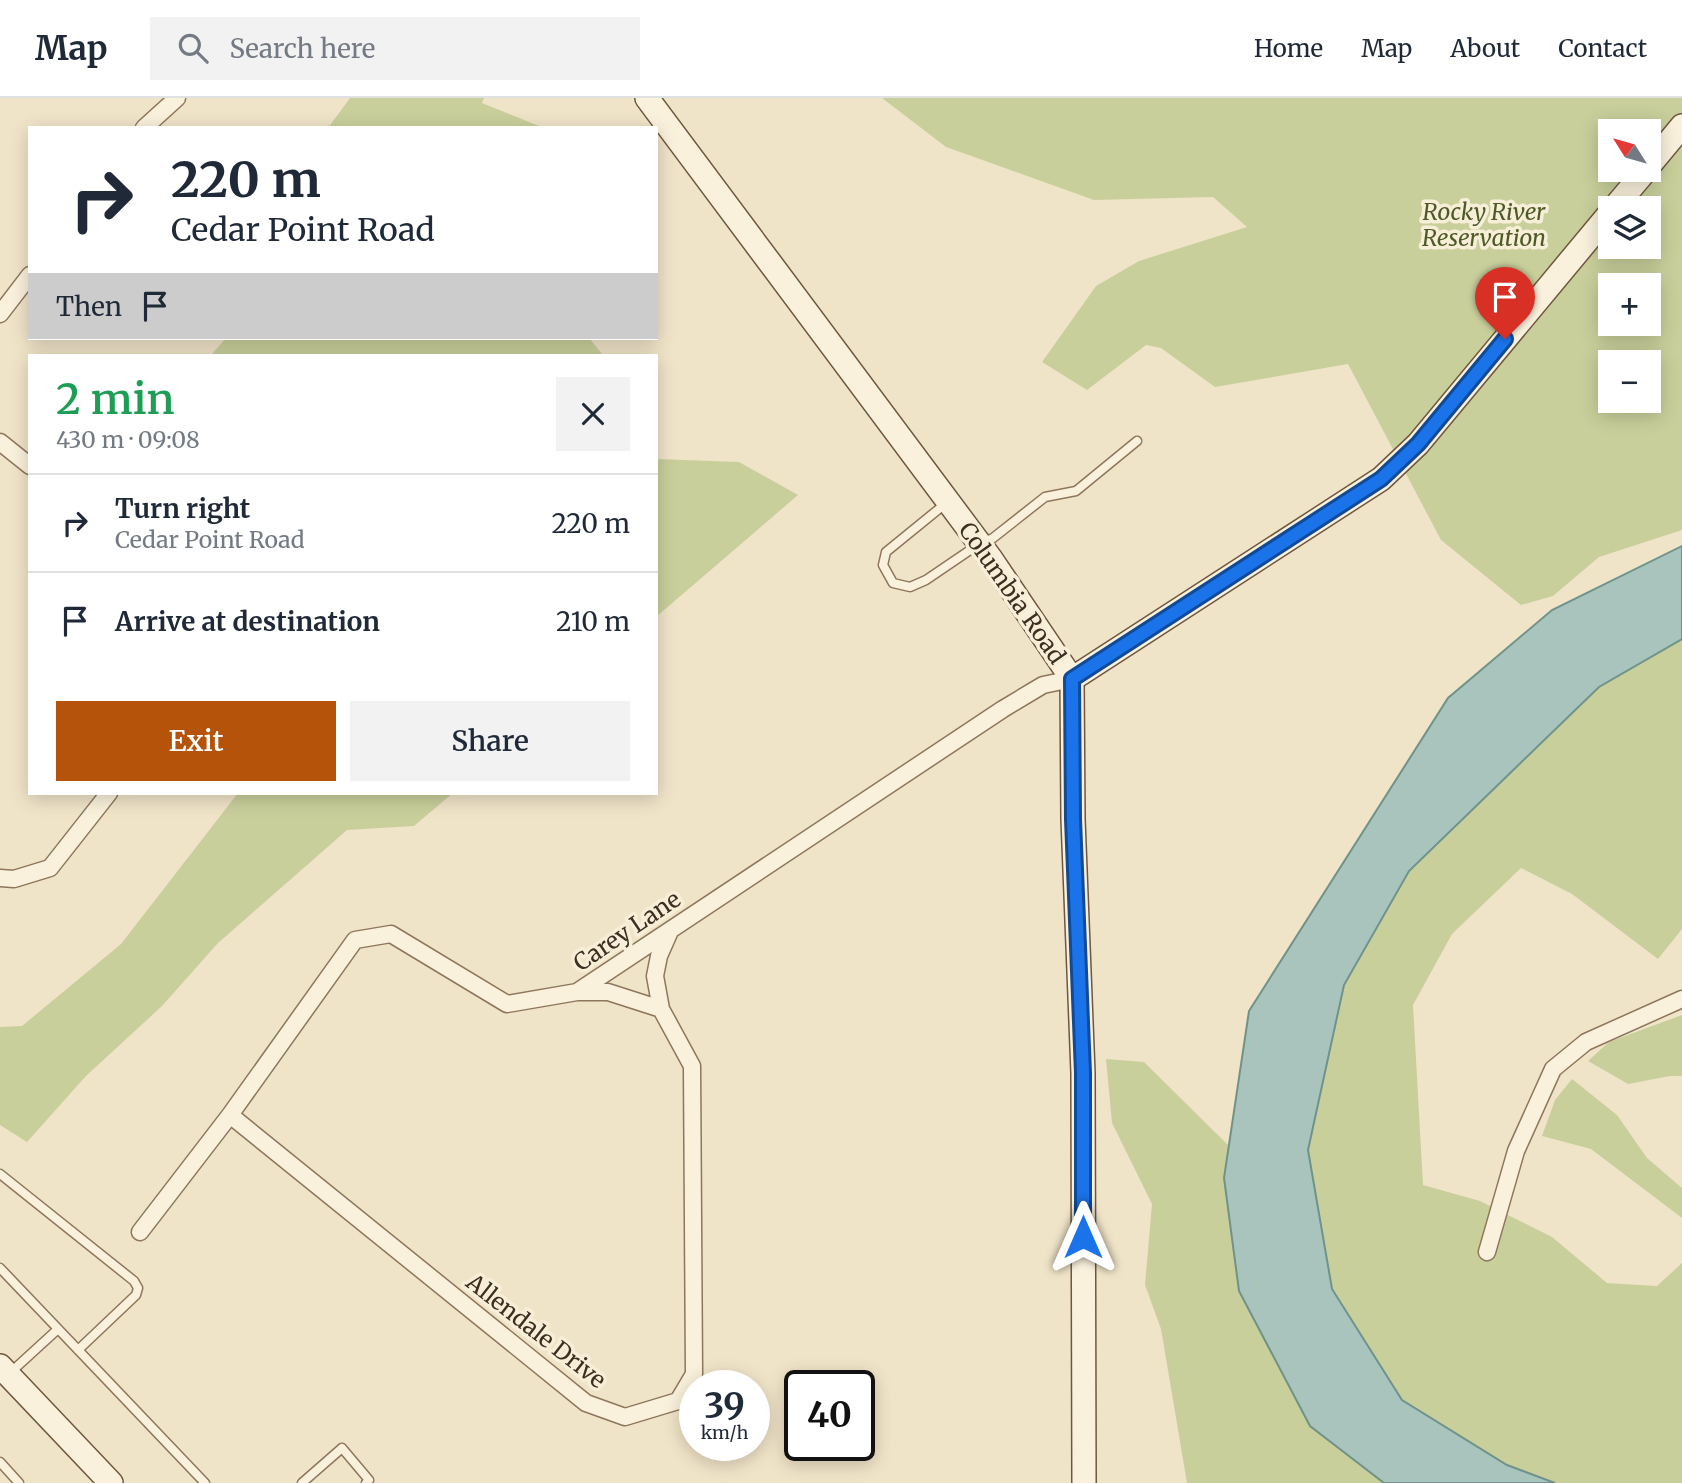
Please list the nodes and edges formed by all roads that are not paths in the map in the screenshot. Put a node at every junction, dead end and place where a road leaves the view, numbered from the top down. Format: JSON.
{"nodes":[{"id":1,"x":177,"y":98,"type":"edge"},
{"id":2,"x":647,"y":98,"type":"edge"},
{"id":3,"x":146,"y":126,"type":"edge"},
{"id":4,"x":1682,"y":126,"type":"edge"},
{"id":5,"x":1661,"y":151,"type":"edge"},
{"id":6,"x":1635,"y":182,"type":"edge"},
{"id":7,"x":1624,"y":196,"type":"edge"},
{"id":8,"x":1598,"y":227,"type":"edge"},
{"id":9,"x":28,"y":278,"type":"edge"},
{"id":10,"x":0,"y":314,"type":"edge"},
{"id":11,"x":1137,"y":441,"type":"dead end"},
{"id":12,"x":0,"y":442,"type":"edge"},
{"id":13,"x":28,"y":464,"type":"edge"},
{"id":14,"x":948,"y":502,"type":"junction"},
{"id":15,"x":979,"y":544,"type":"junction"},
{"id":16,"x":1072,"y":679,"type":"junction"},
{"id":17,"x":107,"y":795,"type":"edge"},
{"id":18,"x":0,"y":878,"type":"edge"},
{"id":19,"x":671,"y":929,"type":"junction"},
{"id":20,"x":577,"y":992,"type":"junction"},
{"id":21,"x":1682,"y":999,"type":"edge"},
{"id":22,"x":660,"y":1009,"type":"junction"},
{"id":23,"x":230,"y":1115,"type":"junction"},
{"id":24,"x":0,"y":1174,"type":"edge"},
{"id":25,"x":141,"y":1232,"type":"dead end"},
{"id":26,"x":1487,"y":1252,"type":"dead end"},
{"id":27,"x":0,"y":1268,"type":"edge"},
{"id":28,"x":58,"y":1329,"type":"junction"},
{"id":29,"x":78,"y":1350,"type":"junction"},
{"id":30,"x":4,"y":1370,"type":"edge"},
{"id":31,"x":0,"y":1462,"type":"edge"},
{"id":32,"x":19,"y":1483,"type":"edge"},
{"id":33,"x":111,"y":1483,"type":"edge"},
{"id":34,"x":205,"y":1483,"type":"edge"},
{"id":35,"x":302,"y":1483,"type":"edge"},
{"id":36,"x":366,"y":1483,"type":"edge"},
{"id":37,"x":1084,"y":1483,"type":"edge"}],
"edges":[{"from":1,"to":3,"type":"street"},
{"from":2,"to":14,"type":"street","name":"Columbia Road"},
{"from":4,"to":5,"type":"street"},
{"from":6,"to":7,"type":"street"},
{"from":8,"to":16,"type":"street"},
{"from":9,"to":10,"type":"street"},
{"from":11,"to":15,"type":"lane"},
{"from":12,"to":13,"type":"street"},
{"from":14,"to":15,"type":"street","name":"Columbia Road"},
{"from":14,"to":15,"type":"lane"},
{"from":15,"to":16,"type":"street","name":"Columbia Road"},
{"from":16,"to":19,"type":"street","name":"Carey Lane"},
{"from":16,"to":37,"type":"street","name":"Columbia Road"},
{"from":17,"to":18,"type":"street"},
{"from":19,"to":20,"type":"street","name":"Carey Lane"},
{"from":19,"to":22,"type":"street","name":"Allendale Drive"},
{"from":20,"to":22,"type":"street"},
{"from":20,"to":23,"type":"street","name":"Carey Lane"},
{"from":21,"to":26,"type":"street"},
{"from":22,"to":23,"type":"street","name":"Allendale Drive"},
{"from":23,"to":25,"type":"street","name":"Carey Lane"},
{"from":24,"to":29,"type":"lane"},
{"from":27,"to":28,"type":"lane"},
{"from":28,"to":29,"type":"lane"},
{"from":28,"to":30,"type":"lane"},
{"from":29,"to":34,"type":"lane"},
{"from":30,"to":33,"type":"street"},
{"from":31,"to":32,"type":"lane"},
{"from":35,"to":36,"type":"lane"}]}
